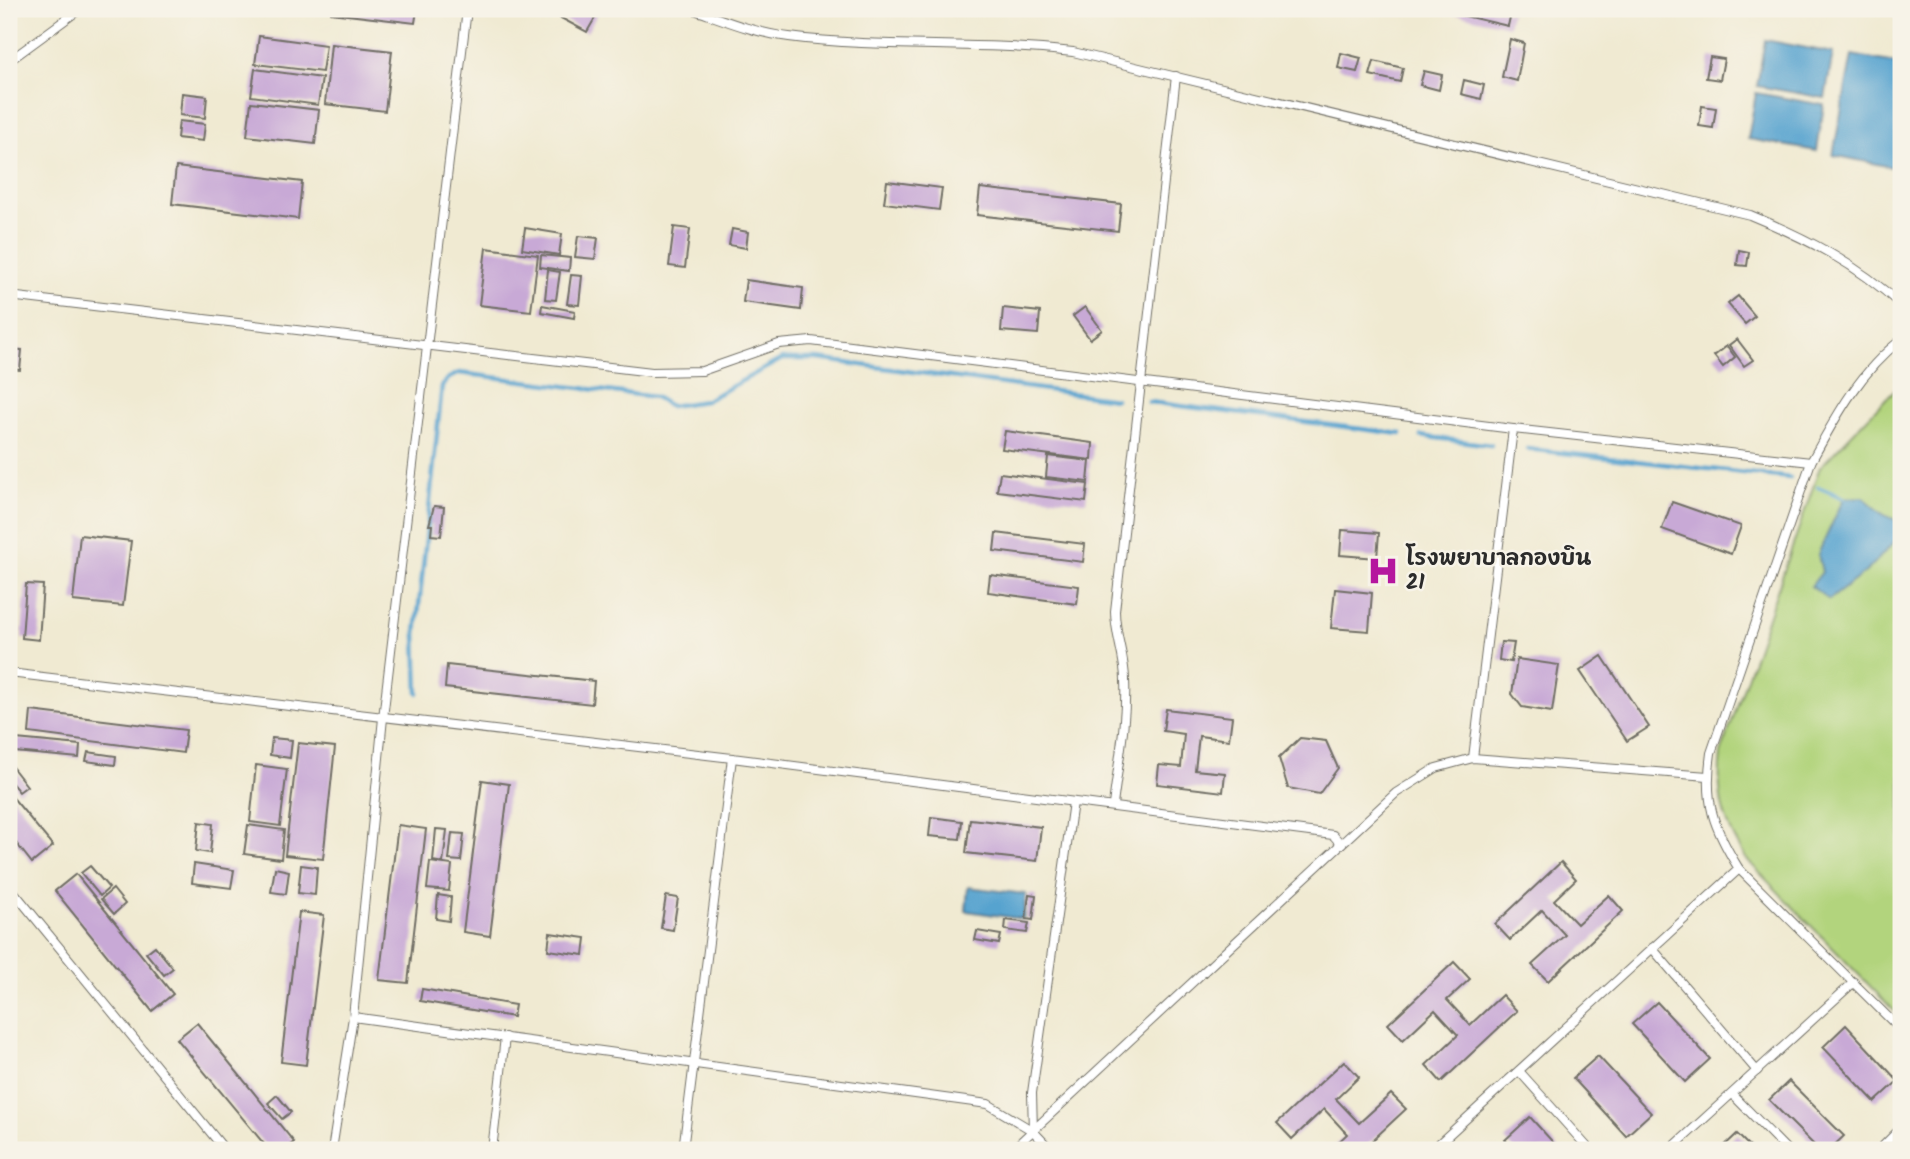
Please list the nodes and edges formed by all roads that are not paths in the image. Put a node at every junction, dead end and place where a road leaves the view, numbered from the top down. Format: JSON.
{"nodes":[{"id":1,"x":80,"y":9,"type":"edge"},
{"id":2,"x":467,"y":9,"type":"edge"},
{"id":3,"x":692,"y":9,"type":"edge"},
{"id":4,"x":9,"y":61,"type":"edge"},
{"id":5,"x":1176,"y":76,"type":"junction"},
{"id":6,"x":9,"y":296,"type":"edge"},
{"id":7,"x":1901,"y":305,"type":"edge"},
{"id":8,"x":1901,"y":340,"type":"edge"},
{"id":9,"x":429,"y":348,"type":"junction"},
{"id":10,"x":1141,"y":382,"type":"junction"},
{"id":11,"x":1513,"y":429,"type":"junction"},
{"id":12,"x":1811,"y":462,"type":"junction"},
{"id":13,"x":9,"y":673,"type":"edge"},
{"id":14,"x":383,"y":718,"type":"junction"},
{"id":15,"x":732,"y":758,"type":"junction"},
{"id":16,"x":1473,"y":758,"type":"junction"},
{"id":17,"x":1708,"y":776,"type":"junction"},
{"id":18,"x":1073,"y":802,"type":"junction"},
{"id":19,"x":1113,"y":806,"type":"junction"},
{"id":20,"x":1341,"y":844,"type":"junction"},
{"id":21,"x":1739,"y":869,"type":"junction"},
{"id":22,"x":9,"y":886,"type":"edge"},
{"id":23,"x":1652,"y":948,"type":"junction"},
{"id":24,"x":1854,"y":982,"type":"junction"},
{"id":25,"x":353,"y":1017,"type":"junction"},
{"id":26,"x":1901,"y":1030,"type":"edge"},
{"id":27,"x":505,"y":1037,"type":"junction"},
{"id":28,"x":693,"y":1062,"type":"junction"},
{"id":29,"x":1757,"y":1070,"type":"junction"},
{"id":30,"x":1518,"y":1071,"type":"junction"},
{"id":31,"x":1732,"y":1094,"type":"junction"},
{"id":32,"x":1901,"y":1128,"type":"edge"},
{"id":33,"x":1033,"y":1130,"type":"junction"},
{"id":34,"x":225,"y":1150,"type":"edge"},
{"id":35,"x":332,"y":1150,"type":"edge"},
{"id":36,"x":492,"y":1150,"type":"edge"},
{"id":37,"x":683,"y":1150,"type":"edge"},
{"id":38,"x":1012,"y":1150,"type":"edge"},
{"id":39,"x":1051,"y":1150,"type":"edge"},
{"id":40,"x":1432,"y":1150,"type":"edge"},
{"id":41,"x":1590,"y":1150,"type":"edge"},
{"id":42,"x":1670,"y":1150,"type":"edge"},
{"id":43,"x":1787,"y":1150,"type":"edge"},
{"id":44,"x":1879,"y":1150,"type":"edge"}],
"edges":[{"from":1,"to":4,"type":"lane"},
{"from":2,"to":9,"type":"lane"},
{"from":3,"to":5,"type":"lane"},
{"from":5,"to":7,"type":"lane"},
{"from":5,"to":10,"type":"lane"},
{"from":6,"to":9,"type":"lane"},
{"from":8,"to":12,"type":"lane"},
{"from":9,"to":10,"type":"lane"},
{"from":9,"to":14,"type":"lane"},
{"from":10,"to":11,"type":"lane"},
{"from":10,"to":19,"type":"lane"},
{"from":11,"to":12,"type":"lane"},
{"from":11,"to":16,"type":"lane"},
{"from":12,"to":17,"type":"lane"},
{"from":13,"to":14,"type":"lane"},
{"from":14,"to":15,"type":"lane"},
{"from":14,"to":25,"type":"lane"},
{"from":15,"to":18,"type":"lane"},
{"from":15,"to":28,"type":"lane"},
{"from":16,"to":17,"type":"lane"},
{"from":16,"to":20,"type":"lane"},
{"from":17,"to":21,"type":"lane"},
{"from":18,"to":19,"type":"lane"},
{"from":18,"to":33,"type":"lane"},
{"from":19,"to":20,"type":"lane"},
{"from":20,"to":33,"type":"lane"},
{"from":21,"to":23,"type":"lane"},
{"from":21,"to":24,"type":"lane"},
{"from":22,"to":34,"type":"lane"},
{"from":23,"to":29,"type":"lane"},
{"from":23,"to":30,"type":"lane"},
{"from":24,"to":26,"type":"lane"},
{"from":24,"to":29,"type":"lane"},
{"from":25,"to":27,"type":"lane"},
{"from":25,"to":35,"type":"lane"},
{"from":27,"to":28,"type":"lane"},
{"from":27,"to":36,"type":"lane"},
{"from":28,"to":33,"type":"lane"},
{"from":28,"to":37,"type":"lane"},
{"from":29,"to":31,"type":"lane"},
{"from":30,"to":40,"type":"lane"},
{"from":30,"to":41,"type":"lane"},
{"from":31,"to":42,"type":"lane"},
{"from":31,"to":43,"type":"lane"},
{"from":32,"to":44,"type":"lane"},
{"from":33,"to":38,"type":"lane"},
{"from":33,"to":39,"type":"lane"}]}
